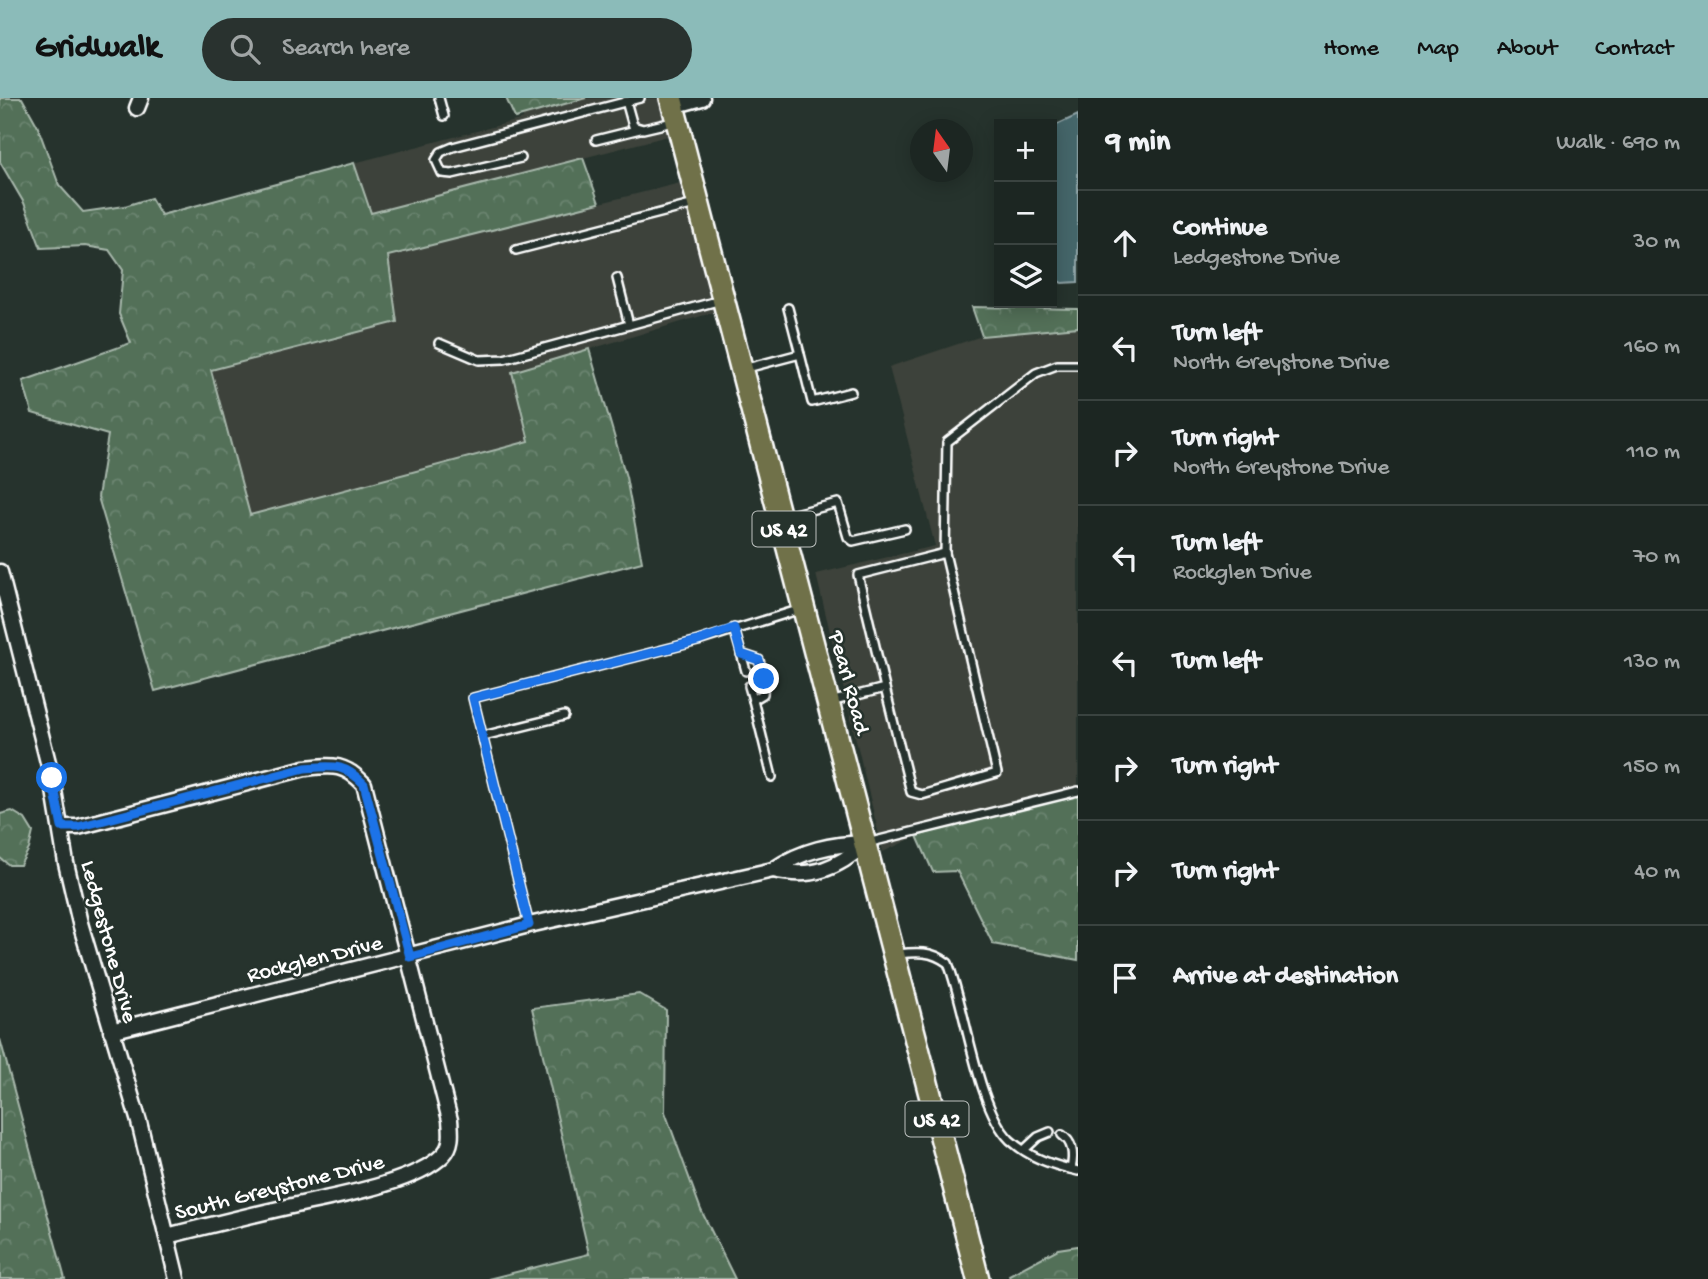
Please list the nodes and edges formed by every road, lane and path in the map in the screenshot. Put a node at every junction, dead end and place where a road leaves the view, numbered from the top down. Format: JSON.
{"nodes":[{"id":1,"x":439,"y":98,"type":"edge"},
{"id":2,"x":640,"y":98,"type":"edge"},
{"id":3,"x":702,"y":98,"type":"edge"},
{"id":4,"x":626,"y":101,"type":"junction"},
{"id":5,"x":674,"y":108,"type":"edge"},
{"id":6,"x":444,"y":116,"type":"dead end"},
{"id":7,"x":643,"y":129,"type":"junction"},
{"id":8,"x":596,"y":140,"type":"dead end"},
{"id":9,"x":521,"y":158,"type":"dead end"},
{"id":10,"x":699,"y":203,"type":"junction"},
{"id":11,"x":516,"y":250,"type":"dead end"},
{"id":12,"x":617,"y":278,"type":"dead end"},
{"id":13,"x":724,"y":299,"type":"junction"},
{"id":14,"x":788,"y":309,"type":"dead end"},
{"id":15,"x":629,"y":324,"type":"junction"},
{"id":16,"x":439,"y":343,"type":"dead end"},
{"id":17,"x":800,"y":354,"type":"junction"},
{"id":18,"x":1078,"y":365,"type":"edge"},
{"id":19,"x":742,"y":369,"type":"junction"},
{"id":20,"x":851,"y":392,"type":"dead end"},
{"id":21,"x":781,"y":518,"type":"junction"},
{"id":22,"x":905,"y":529,"type":"dead end"},
{"id":23,"x":945,"y":552,"type":"junction"},
{"id":24,"x":0,"y":572,"type":"edge"},
{"id":25,"x":805,"y":608,"type":"junction"},
{"id":26,"x":734,"y":628,"type":"junction"},
{"id":27,"x":741,"y":654,"type":"junction"},
{"id":28,"x":746,"y":671,"type":"dead end"},
{"id":29,"x":749,"y":687,"type":"dead end"},
{"id":30,"x":885,"y":688,"type":"junction"},
{"id":31,"x":752,"y":700,"type":"junction"},
{"id":32,"x":829,"y":702,"type":"junction"},
{"id":33,"x":564,"y":716,"type":"dead end"},
{"id":34,"x":483,"y":736,"type":"junction"},
{"id":35,"x":772,"y":777,"type":"dead end"},
{"id":36,"x":1078,"y":791,"type":"edge"},
{"id":37,"x":62,"y":827,"type":"junction"},
{"id":38,"x":866,"y":843,"type":"junction"},
{"id":39,"x":774,"y":870,"type":"junction"},
{"id":40,"x":529,"y":925,"type":"junction"},
{"id":41,"x":895,"y":954,"type":"junction"},
{"id":42,"x":410,"y":957,"type":"junction"},
{"id":43,"x":111,"y":1031,"type":"junction"},
{"id":44,"x":1050,"y":1132,"type":"dead end"},
{"id":45,"x":1062,"y":1135,"type":"dead end"},
{"id":46,"x":1024,"y":1150,"type":"junction"},
{"id":47,"x":1075,"y":1170,"type":"edge"},
{"id":48,"x":167,"y":1236,"type":"junction"},
{"id":49,"x":177,"y":1279,"type":"edge"},
{"id":50,"x":978,"y":1279,"type":"edge"}],
"edges":[{"from":1,"to":6,"type":"lane"},
{"from":2,"to":4,"type":"lane"},
{"from":3,"to":5,"type":"street"},
{"from":4,"to":7,"type":"lane"},
{"from":4,"to":9,"type":"lane"},
{"from":5,"to":7,"type":"lane"},
{"from":5,"to":10,"type":"main road","name":"Pearl Road","number":"US 42"},
{"from":7,"to":8,"type":"lane"},
{"from":10,"to":11,"type":"lane"},
{"from":10,"to":13,"type":"main road","name":"Pearl Road","number":"US 42"},
{"from":12,"to":15,"type":"lane"},
{"from":13,"to":15,"type":"lane"},
{"from":13,"to":19,"type":"main road","name":"Pearl Road","number":"US 42"},
{"from":14,"to":17,"type":"lane"},
{"from":15,"to":16,"type":"lane"},
{"from":17,"to":19,"type":"lane"},
{"from":17,"to":20,"type":"lane"},
{"from":18,"to":23,"type":"lane"},
{"from":19,"to":21,"type":"main road","name":"Pearl Road","number":"US 42"},
{"from":21,"to":22,"type":"lane"},
{"from":21,"to":25,"type":"main road","name":"Pearl Road","number":"US 42"},
{"from":23,"to":30,"type":"lane"},
{"from":23,"to":30,"type":"lane"},
{"from":24,"to":37,"type":"street","name":"Ledgestone Drive"},
{"from":25,"to":26,"type":"lane"},
{"from":25,"to":32,"type":"main road","name":"Pearl Road","number":"US 42"},
{"from":26,"to":27,"type":"lane"},
{"from":26,"to":34,"type":"lane"},
{"from":27,"to":28,"type":"lane"},
{"from":27,"to":31,"type":"lane"},
{"from":29,"to":31,"type":"lane"},
{"from":30,"to":32,"type":"lane"},
{"from":31,"to":35,"type":"lane"},
{"from":32,"to":38,"type":"main road","name":"Pearl Road","number":"US 42"},
{"from":33,"to":34,"type":"lane"},
{"from":34,"to":40,"type":"lane"},
{"from":36,"to":38,"type":"lane"},
{"from":37,"to":42,"type":"street"},
{"from":37,"to":43,"type":"street","name":"Ledgestone Drive"},
{"from":38,"to":39,"type":"street","name":"Rockglen Drive"},
{"from":38,"to":39,"type":"street","name":"Rockglen Drive"},
{"from":38,"to":41,"type":"main road","name":"Pearl Road","number":"US 42"},
{"from":39,"to":40,"type":"street","name":"Rockglen Drive"},
{"from":40,"to":42,"type":"street","name":"Rockglen Drive"},
{"from":41,"to":46,"type":"lane"},
{"from":41,"to":50,"type":"main road","name":"Pearl Road","number":"US 42"},
{"from":42,"to":43,"type":"street","name":"Rockglen Drive"},
{"from":42,"to":48,"type":"street","name":"South Greystone Drive"},
{"from":43,"to":48,"type":"street","name":"Ledgestone Drive"},
{"from":44,"to":46,"type":"lane"},
{"from":45,"to":47,"type":"lane"},
{"from":46,"to":47,"type":"lane"},
{"from":48,"to":49,"type":"street","name":"Ledgestone Drive"}]}
